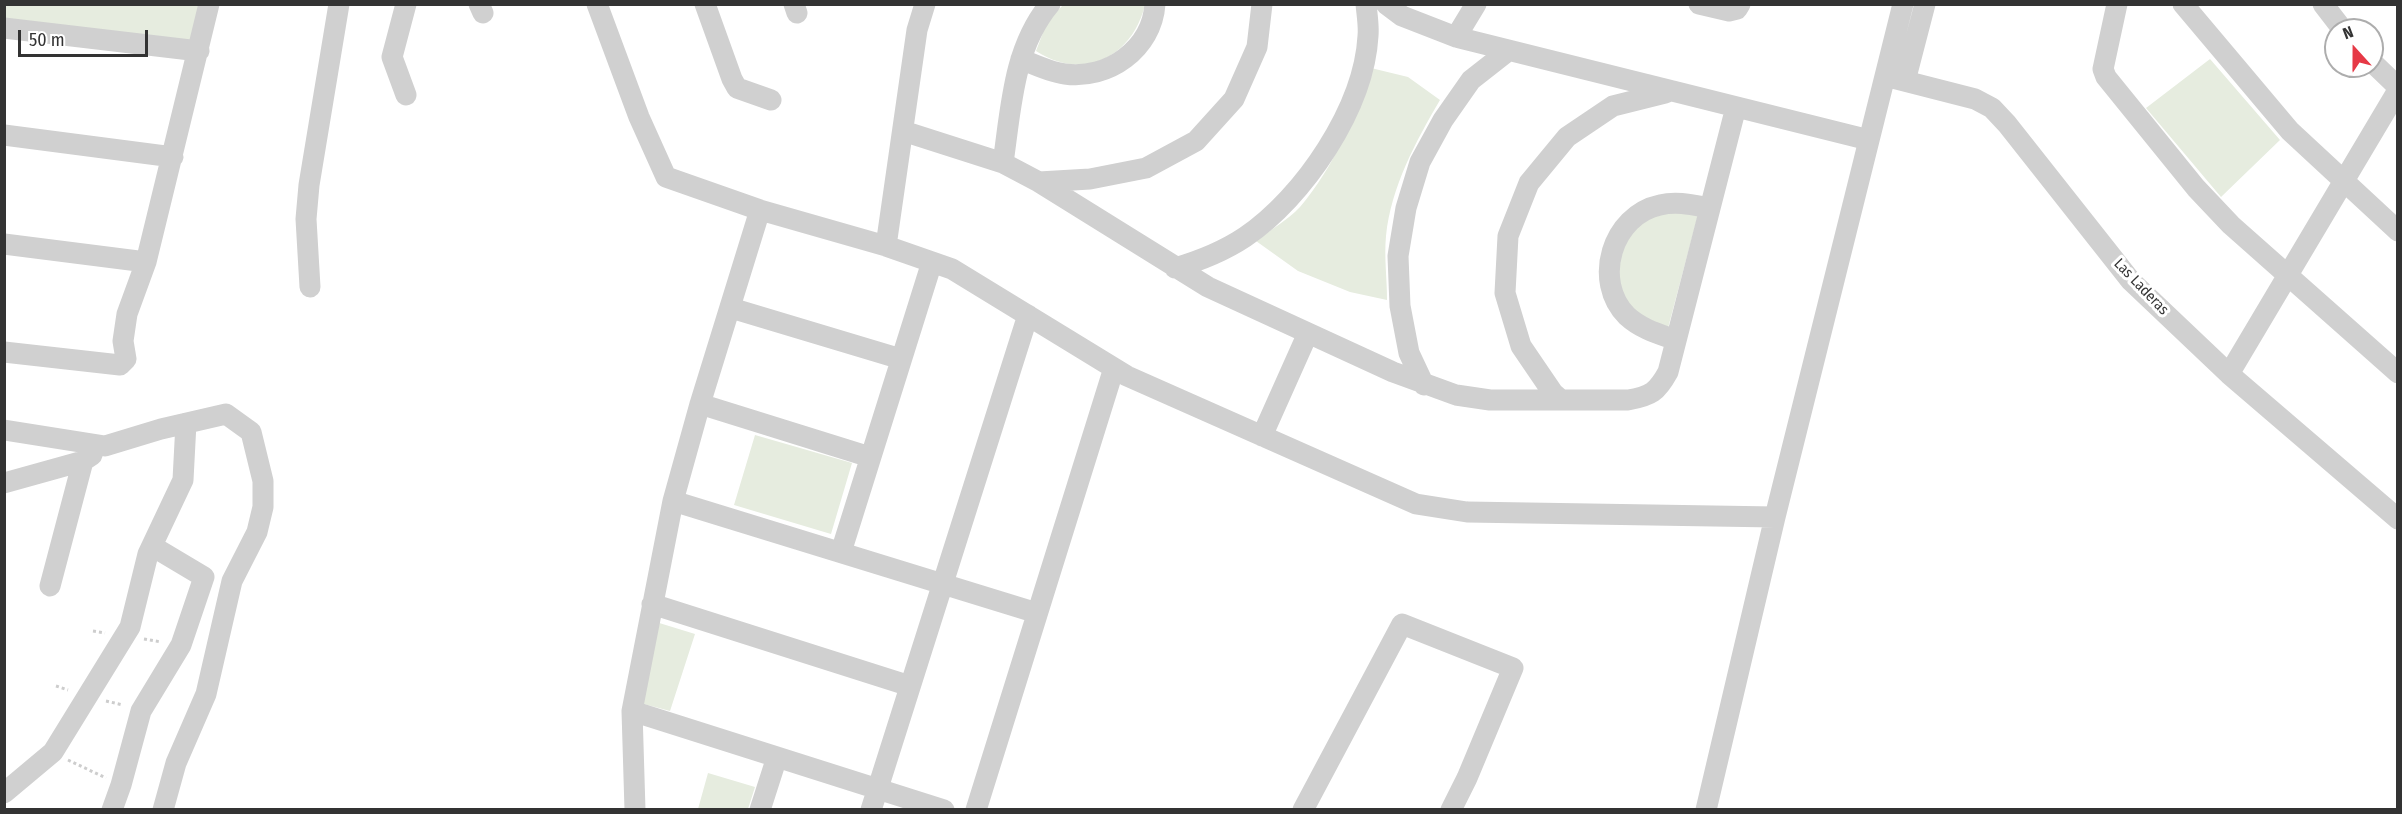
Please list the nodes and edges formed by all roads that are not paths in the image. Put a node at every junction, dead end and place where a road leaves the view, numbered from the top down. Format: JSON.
{"nodes":[{"id":1,"x":209,"y":4,"type":"edge"},
{"id":2,"x":339,"y":4,"type":"edge"},
{"id":3,"x":406,"y":4,"type":"edge"},
{"id":4,"x":597,"y":4,"type":"edge"},
{"id":5,"x":705,"y":4,"type":"edge"},
{"id":6,"x":925,"y":4,"type":"edge"},
{"id":7,"x":1050,"y":4,"type":"edge"},
{"id":8,"x":1155,"y":4,"type":"edge"},
{"id":9,"x":1262,"y":4,"type":"edge"},
{"id":10,"x":1366,"y":4,"type":"edge"},
{"id":11,"x":1386,"y":4,"type":"edge"},
{"id":12,"x":1476,"y":4,"type":"edge"},
{"id":13,"x":1699,"y":4,"type":"edge"},
{"id":14,"x":1740,"y":4,"type":"edge"},
{"id":15,"x":1903,"y":4,"type":"edge"},
{"id":16,"x":1925,"y":4,"type":"edge"},
{"id":17,"x":2117,"y":4,"type":"edge"},
{"id":18,"x":2183,"y":4,"type":"edge"},
{"id":19,"x":2323,"y":4,"type":"edge"},
{"id":20,"x":2334,"y":18,"type":"edge"},
{"id":21,"x":4,"y":28,"type":"edge"},
{"id":22,"x":1456,"y":38,"type":"junction"},
{"id":23,"x":199,"y":51,"type":"junction"},
{"id":24,"x":1508,"y":51,"type":"junction"},
{"id":25,"x":1021,"y":58,"type":"junction"},
{"id":26,"x":2384,"y":75,"type":"edge"},
{"id":27,"x":1895,"y":79,"type":"junction"},
{"id":28,"x":2397,"y":89,"type":"edge"},
{"id":29,"x":1671,"y":92,"type":"junction"},
{"id":30,"x":405,"y":95,"type":"dead end"},
{"id":31,"x":771,"y":100,"type":"dead end"},
{"id":32,"x":1736,"y":107,"type":"junction"},
{"id":33,"x":903,"y":131,"type":"junction"},
{"id":34,"x":4,"y":135,"type":"edge"},
{"id":35,"x":1869,"y":141,"type":"junction"},
{"id":36,"x":173,"y":157,"type":"junction"},
{"id":37,"x":1003,"y":163,"type":"junction"},
{"id":38,"x":1039,"y":182,"type":"junction"},
{"id":39,"x":2343,"y":182,"type":"junction"},
{"id":40,"x":1710,"y":208,"type":"junction"},
{"id":41,"x":760,"y":210,"type":"junction"},
{"id":42,"x":2397,"y":231,"type":"edge"},
{"id":43,"x":4,"y":244,"type":"edge"},
{"id":44,"x":886,"y":246,"type":"junction"},
{"id":45,"x":146,"y":262,"type":"junction"},
{"id":46,"x":932,"y":262,"type":"junction"},
{"id":47,"x":1175,"y":268,"type":"junction"},
{"id":48,"x":2288,"y":275,"type":"junction"},
{"id":49,"x":310,"y":287,"type":"dead end"},
{"id":50,"x":731,"y":308,"type":"junction"},
{"id":51,"x":1028,"y":315,"type":"junction"},
{"id":52,"x":1308,"y":333,"type":"junction"},
{"id":53,"x":1677,"y":340,"type":"junction"},
{"id":54,"x":4,"y":352,"type":"edge"},
{"id":55,"x":901,"y":359,"type":"junction"},
{"id":56,"x":1114,"y":368,"type":"junction"},
{"id":57,"x":2397,"y":373,"type":"edge"},
{"id":58,"x":2229,"y":374,"type":"junction"},
{"id":59,"x":1424,"y":385,"type":"junction"},
{"id":60,"x":1560,"y":399,"type":"junction"},
{"id":61,"x":700,"y":405,"type":"junction"},
{"id":62,"x":186,"y":423,"type":"junction"},
{"id":63,"x":4,"y":430,"type":"edge"},
{"id":64,"x":1262,"y":436,"type":"junction"},
{"id":65,"x":105,"y":446,"type":"junction"},
{"id":66,"x":870,"y":457,"type":"junction"},
{"id":67,"x":83,"y":461,"type":"junction"},
{"id":68,"x":4,"y":483,"type":"edge"},
{"id":69,"x":673,"y":501,"type":"junction"},
{"id":70,"x":1775,"y":517,"type":"junction"},
{"id":71,"x":2397,"y":519,"type":"edge"},
{"id":72,"x":152,"y":546,"type":"junction"},
{"id":73,"x":841,"y":552,"type":"junction"},
{"id":74,"x":943,"y":584,"type":"junction"},
{"id":75,"x":50,"y":586,"type":"dead end"},
{"id":76,"x":652,"y":604,"type":"junction"},
{"id":77,"x":1037,"y":613,"type":"junction"},
{"id":78,"x":910,"y":686,"type":"junction"},
{"id":79,"x":632,"y":711,"type":"junction"},
{"id":80,"x":777,"y":757,"type":"junction"},
{"id":81,"x":877,"y":788,"type":"junction"},
{"id":82,"x":4,"y":793,"type":"edge"},
{"id":83,"x":112,"y":810,"type":"edge"},
{"id":84,"x":163,"y":810,"type":"edge"},
{"id":85,"x":635,"y":810,"type":"edge"},
{"id":86,"x":760,"y":810,"type":"edge"},
{"id":87,"x":871,"y":810,"type":"edge"},
{"id":88,"x":945,"y":810,"type":"edge"},
{"id":89,"x":976,"y":810,"type":"edge"},
{"id":90,"x":1302,"y":810,"type":"edge"},
{"id":91,"x":1451,"y":810,"type":"edge"},
{"id":92,"x":1706,"y":810,"type":"edge"}],
"edges":[{"from":1,"to":23,"type":"street"},
{"from":2,"to":49,"type":"street"},
{"from":3,"to":30,"type":"street"},
{"from":4,"to":41,"type":"street"},
{"from":5,"to":31,"type":"street"},
{"from":6,"to":33,"type":"street"},
{"from":7,"to":25,"type":"street"},
{"from":8,"to":25,"type":"street"},
{"from":9,"to":38,"type":"street"},
{"from":10,"to":47,"type":"street"},
{"from":11,"to":22,"type":"street"},
{"from":12,"to":22,"type":"street"},
{"from":13,"to":14,"type":"street"},
{"from":15,"to":27,"type":"street"},
{"from":16,"to":27,"type":"street"},
{"from":17,"to":48,"type":"street"},
{"from":18,"to":39,"type":"street"},
{"from":19,"to":20,"type":"street"},
{"from":21,"to":23,"type":"street"},
{"from":22,"to":24,"type":"street"},
{"from":23,"to":36,"type":"street"},
{"from":24,"to":29,"type":"street"},
{"from":24,"to":59,"type":"street"},
{"from":25,"to":37,"type":"street"},
{"from":26,"to":28,"type":"street"},
{"from":27,"to":35,"type":"street"},
{"from":27,"to":58,"type":"street","name":"Las Laderas"},
{"from":28,"to":39,"type":"street"},
{"from":29,"to":32,"type":"street"},
{"from":29,"to":60,"type":"street"},
{"from":32,"to":35,"type":"street"},
{"from":32,"to":40,"type":"street"},
{"from":33,"to":37,"type":"street"},
{"from":33,"to":44,"type":"street"},
{"from":34,"to":36,"type":"street"},
{"from":35,"to":70,"type":"street"},
{"from":36,"to":45,"type":"street"},
{"from":37,"to":38,"type":"street"},
{"from":38,"to":47,"type":"street"},
{"from":39,"to":42,"type":"street"},
{"from":39,"to":48,"type":"street"},
{"from":40,"to":53,"type":"street"},
{"from":40,"to":53,"type":"street"},
{"from":41,"to":44,"type":"street"},
{"from":41,"to":50,"type":"street"},
{"from":43,"to":45,"type":"street"},
{"from":44,"to":46,"type":"street"},
{"from":45,"to":54,"type":"street"},
{"from":46,"to":51,"type":"street"},
{"from":46,"to":55,"type":"street"},
{"from":47,"to":52,"type":"street"},
{"from":48,"to":57,"type":"street"},
{"from":48,"to":58,"type":"street"},
{"from":50,"to":55,"type":"street"},
{"from":50,"to":61,"type":"street"},
{"from":51,"to":56,"type":"street"},
{"from":51,"to":74,"type":"street"},
{"from":52,"to":59,"type":"street"},
{"from":52,"to":64,"type":"street"},
{"from":53,"to":60,"type":"street"},
{"from":55,"to":66,"type":"street"},
{"from":56,"to":64,"type":"street"},
{"from":56,"to":77,"type":"street"},
{"from":58,"to":71,"type":"street","name":"Las Laderas"},
{"from":59,"to":60,"type":"street"},
{"from":61,"to":66,"type":"street"},
{"from":61,"to":69,"type":"street"},
{"from":62,"to":65,"type":"street"},
{"from":62,"to":72,"type":"street"},
{"from":62,"to":84,"type":"street"},
{"from":63,"to":65,"type":"street"},
{"from":64,"to":70,"type":"street"},
{"from":65,"to":67,"type":"street"},
{"from":66,"to":73,"type":"street"},
{"from":67,"to":68,"type":"street"},
{"from":67,"to":75,"type":"street"},
{"from":69,"to":73,"type":"street"},
{"from":69,"to":76,"type":"street"},
{"from":70,"to":92,"type":"street"},
{"from":72,"to":82,"type":"street"},
{"from":72,"to":83,"type":"street"},
{"from":73,"to":74,"type":"street"},
{"from":74,"to":77,"type":"street"},
{"from":74,"to":78,"type":"street"},
{"from":76,"to":78,"type":"street"},
{"from":76,"to":79,"type":"street"},
{"from":77,"to":89,"type":"street"},
{"from":78,"to":81,"type":"street"},
{"from":79,"to":80,"type":"street"},
{"from":79,"to":85,"type":"street"},
{"from":80,"to":81,"type":"street"},
{"from":80,"to":86,"type":"street"},
{"from":81,"to":87,"type":"street"},
{"from":81,"to":88,"type":"street"},
{"from":90,"to":91,"type":"street"}]}
